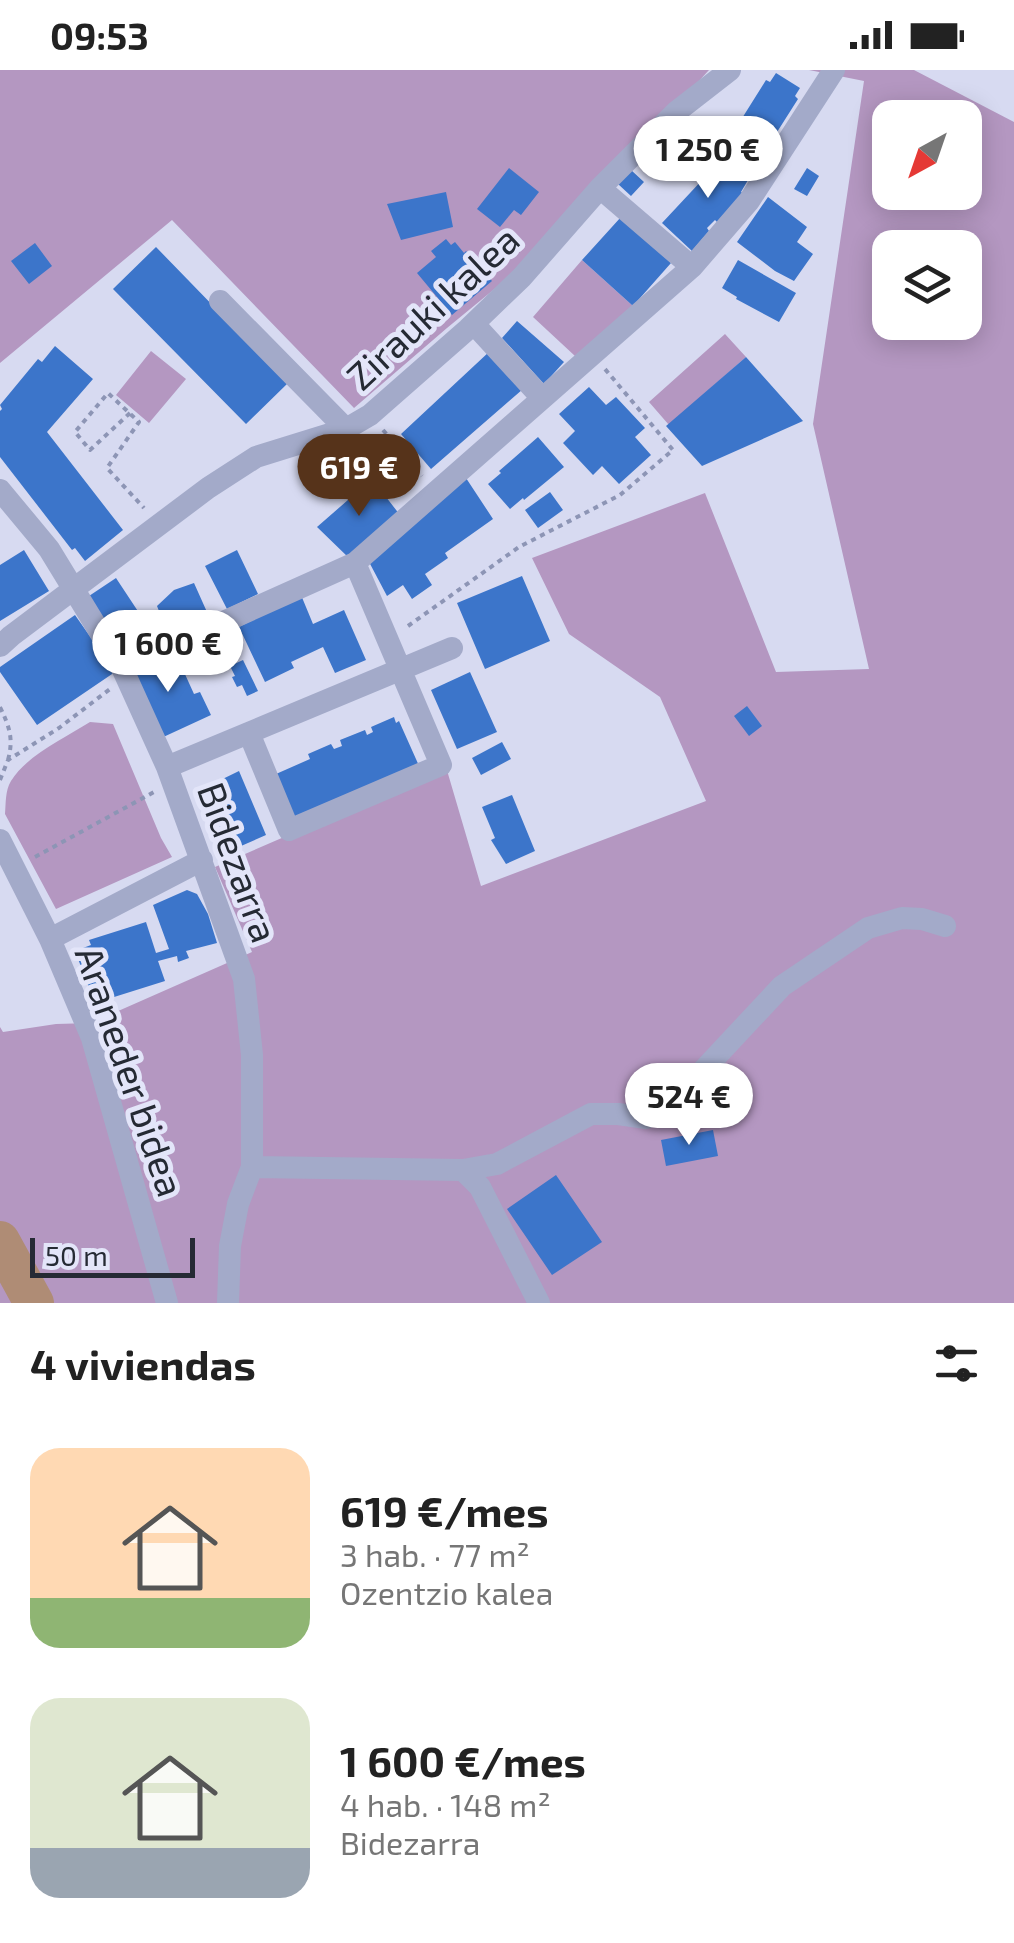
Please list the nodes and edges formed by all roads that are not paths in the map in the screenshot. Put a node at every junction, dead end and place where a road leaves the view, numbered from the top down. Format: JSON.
{"nodes":[{"id":1,"x":730,"y":70,"type":"edge"},
{"id":2,"x":834,"y":70,"type":"edge"},
{"id":3,"x":600,"y":188,"type":"junction"},
{"id":4,"x":692,"y":267,"type":"junction"},
{"id":5,"x":220,"y":301,"type":"dead end"},
{"id":6,"x":474,"y":324,"type":"junction"},
{"id":7,"x":542,"y":398,"type":"junction"},
{"id":8,"x":346,"y":429,"type":"junction"},
{"id":9,"x":0,"y":490,"type":"edge"},
{"id":10,"x":355,"y":562,"type":"junction"},
{"id":11,"x":76,"y":589,"type":"junction"},
{"id":12,"x":0,"y":646,"type":"edge"},
{"id":13,"x":452,"y":648,"type":"dead end"},
{"id":14,"x":123,"y":670,"type":"junction"},
{"id":15,"x":400,"y":670,"type":"junction"},
{"id":16,"x":249,"y":733,"type":"junction"},
{"id":17,"x":170,"y":774,"type":"junction"},
{"id":18,"x":0,"y":840,"type":"edge"},
{"id":19,"x":14,"y":859,"type":"edge"},
{"id":20,"x":202,"y":860,"type":"junction"},
{"id":21,"x":944,"y":926,"type":"dead end"},
{"id":22,"x":50,"y":939,"type":"junction"},
{"id":23,"x":252,"y":1166,"type":"junction"},
{"id":24,"x":463,"y":1170,"type":"junction"},
{"id":25,"x":168,"y":1303,"type":"edge"},
{"id":26,"x":228,"y":1303,"type":"edge"},
{"id":27,"x":539,"y":1303,"type":"edge"}],
"edges":[{"from":1,"to":3,"type":"street","name":"Zirauki kalea"},
{"from":2,"to":4,"type":"street"},
{"from":3,"to":4,"type":"street"},
{"from":3,"to":6,"type":"street","name":"Zirauki kalea"},
{"from":4,"to":7,"type":"street"},
{"from":5,"to":8,"type":"street"},
{"from":6,"to":7,"type":"street"},
{"from":6,"to":8,"type":"street","name":"Zirauki kalea"},
{"from":7,"to":10,"type":"street"},
{"from":8,"to":11,"type":"street","name":"Zirauki kalea"},
{"from":9,"to":11,"type":"street","name":"Bidezarra"},
{"from":10,"to":14,"type":"street"},
{"from":10,"to":15,"type":"street"},
{"from":11,"to":12,"type":"street","name":"Zirauki kalea"},
{"from":11,"to":14,"type":"street","name":"Bidezarra"},
{"from":13,"to":15,"type":"street"},
{"from":14,"to":17,"type":"street","name":"Bidezarra"},
{"from":15,"to":16,"type":"street"},
{"from":15,"to":16,"type":"street"},
{"from":16,"to":17,"type":"street"},
{"from":17,"to":20,"type":"street","name":"Bidezarra"},
{"from":18,"to":19,"type":"street","name":"Araneder bidea"},
{"from":19,"to":22,"type":"street","name":"Araneder bidea"},
{"from":20,"to":22,"type":"street"},
{"from":20,"to":23,"type":"street","name":"Bidezarra"},
{"from":21,"to":24,"type":"street"},
{"from":22,"to":25,"type":"street","name":"Araneder bidea"},
{"from":23,"to":24,"type":"street"},
{"from":23,"to":26,"type":"street","name":"Bidezarra"},
{"from":24,"to":27,"type":"street"}]}
